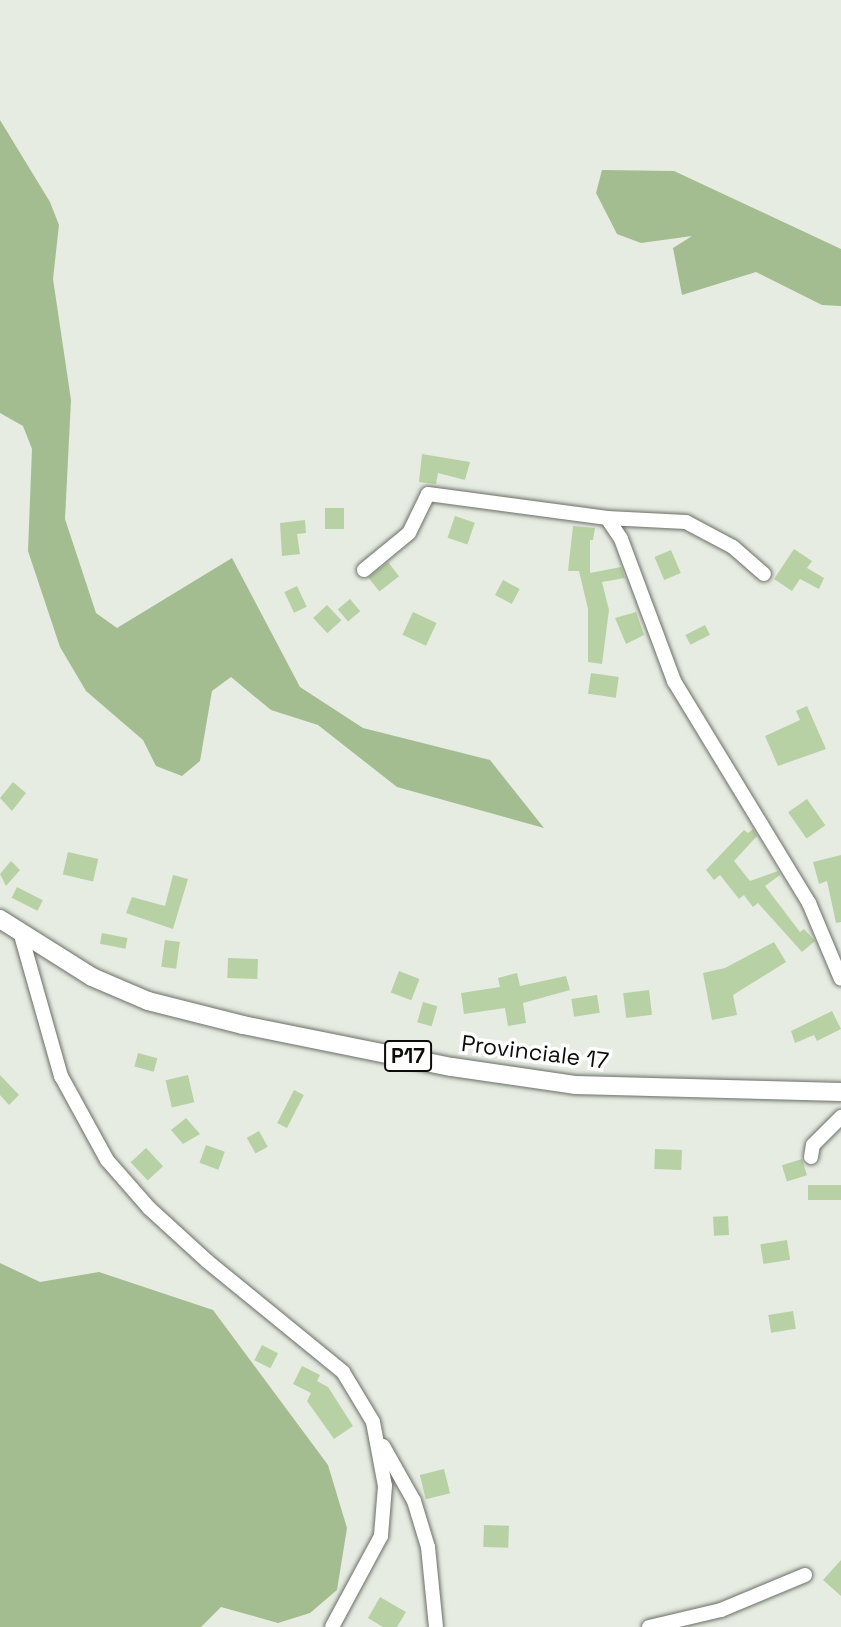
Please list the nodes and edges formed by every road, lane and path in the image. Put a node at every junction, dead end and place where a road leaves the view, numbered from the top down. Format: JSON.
{"nodes":[{"id":1,"x":607,"y":517,"type":"junction"},
{"id":2,"x":364,"y":570,"type":"dead end"},
{"id":3,"x":764,"y":574,"type":"dead end"},
{"id":4,"x":0,"y":919,"type":"edge"},
{"id":5,"x":21,"y":936,"type":"junction"},
{"id":6,"x":841,"y":979,"type":"edge"},
{"id":7,"x":841,"y":1093,"type":"edge"},
{"id":8,"x":841,"y":1117,"type":"edge"},
{"id":9,"x":811,"y":1157,"type":"dead end"},
{"id":10,"x":379,"y":1438,"type":"junction"},
{"id":11,"x":805,"y":1575,"type":"dead end"},
{"id":12,"x":332,"y":1627,"type":"edge"},
{"id":13,"x":436,"y":1627,"type":"edge"},
{"id":14,"x":649,"y":1627,"type":"edge"}],
"edges":[{"from":1,"to":2,"type":"street"},
{"from":1,"to":3,"type":"street"},
{"from":1,"to":6,"type":"street"},
{"from":4,"to":5,"type":"main road","name":"Provinciale 17","number":"P17"},
{"from":5,"to":7,"type":"main road","name":"Provinciale 17","number":"P17"},
{"from":5,"to":10,"type":"street"},
{"from":8,"to":9,"type":"street"},
{"from":10,"to":12,"type":"street"},
{"from":10,"to":13,"type":"street"},
{"from":11,"to":14,"type":"street"}]}
